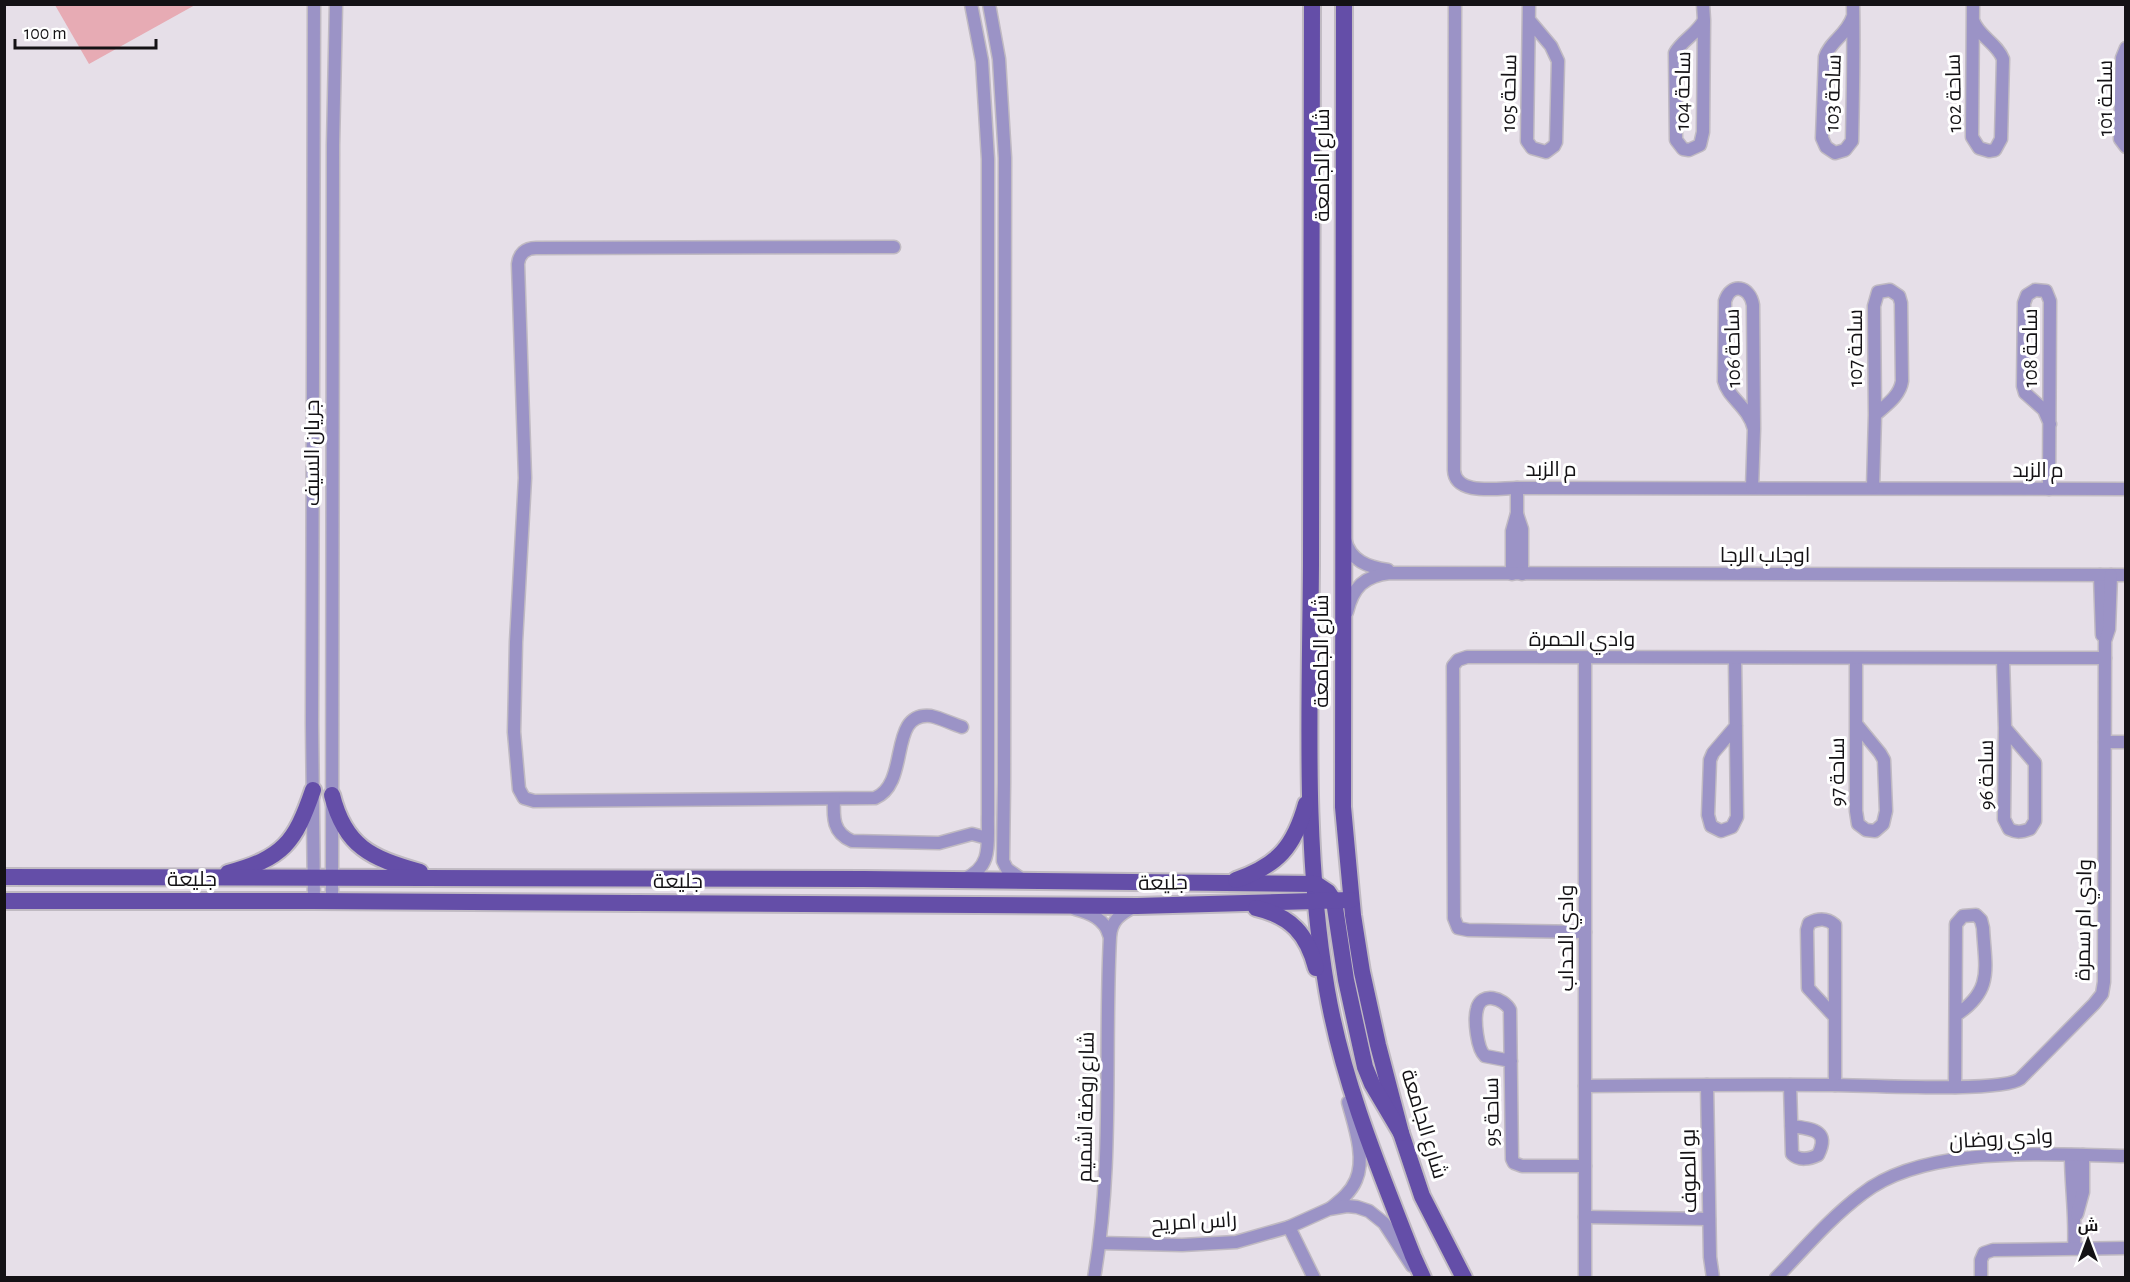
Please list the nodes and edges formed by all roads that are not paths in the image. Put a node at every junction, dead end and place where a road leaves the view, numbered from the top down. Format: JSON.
{"nodes":[{"id":1,"x":314,"y":4,"type":"edge"},
{"id":2,"x":336,"y":4,"type":"edge"},
{"id":3,"x":970,"y":4,"type":"edge"},
{"id":4,"x":989,"y":4,"type":"edge"},
{"id":5,"x":1312,"y":4,"type":"edge"},
{"id":6,"x":1344,"y":4,"type":"edge"},
{"id":7,"x":1455,"y":4,"type":"edge"},
{"id":8,"x":1529,"y":4,"type":"edge"},
{"id":9,"x":1703,"y":4,"type":"edge"},
{"id":10,"x":1973,"y":4,"type":"edge"},
{"id":11,"x":1853,"y":10,"type":"edge"},
{"id":12,"x":1704,"y":20,"type":"junction"},
{"id":13,"x":1973,"y":20,"type":"junction"},
{"id":14,"x":1530,"y":21,"type":"junction"},
{"id":15,"x":2126,"y":48,"type":"edge"},
{"id":16,"x":314,"y":145,"type":"junction"},
{"id":17,"x":333,"y":145,"type":"junction"},
{"id":18,"x":2126,"y":147,"type":"edge"},
{"id":19,"x":894,"y":247,"type":"dead end"},
{"id":20,"x":1875,"y":415,"type":"junction"},
{"id":21,"x":2050,"y":424,"type":"junction"},
{"id":22,"x":1754,"y":429,"type":"junction"},
{"id":23,"x":1517,"y":488,"type":"junction"},
{"id":24,"x":1752,"y":488,"type":"junction"},
{"id":25,"x":1873,"y":488,"type":"junction"},
{"id":26,"x":2049,"y":489,"type":"junction"},
{"id":27,"x":2126,"y":489,"type":"edge"},
{"id":28,"x":1343,"y":515,"type":"junction"},
{"id":29,"x":1404,"y":572,"type":"junction"},
{"id":30,"x":1517,"y":574,"type":"junction"},
{"id":31,"x":2106,"y":575,"type":"junction"},
{"id":32,"x":2126,"y":575,"type":"edge"},
{"id":33,"x":1343,"y":630,"type":"junction"},
{"id":34,"x":1585,"y":658,"type":"junction"},
{"id":35,"x":1735,"y":658,"type":"junction"},
{"id":36,"x":2105,"y":658,"type":"junction"},
{"id":37,"x":1856,"y":659,"type":"junction"},
{"id":38,"x":2003,"y":659,"type":"junction"},
{"id":39,"x":1857,"y":725,"type":"junction"},
{"id":40,"x":1736,"y":726,"type":"junction"},
{"id":41,"x":962,"y":727,"type":"dead end"},
{"id":42,"x":2005,"y":728,"type":"junction"},
{"id":43,"x":2105,"y":742,"type":"junction"},
{"id":44,"x":2126,"y":742,"type":"edge"},
{"id":45,"x":313,"y":790,"type":"junction"},
{"id":46,"x":1309,"y":792,"type":"junction"},
{"id":47,"x":332,"y":795,"type":"junction"},
{"id":48,"x":834,"y":799,"type":"junction"},
{"id":49,"x":988,"y":820,"type":"junction"},
{"id":50,"x":1004,"y":821,"type":"junction"},
{"id":51,"x":987,"y":838,"type":"junction"},
{"id":52,"x":4,"y":877,"type":"edge"},
{"id":53,"x":210,"y":878,"type":"junction"},
{"id":54,"x":441,"y":878,"type":"junction"},
{"id":55,"x":559,"y":878,"type":"junction"},
{"id":56,"x":957,"y":881,"type":"junction"},
{"id":57,"x":1027,"y":882,"type":"junction"},
{"id":58,"x":1227,"y":884,"type":"junction"},
{"id":59,"x":1316,"y":884,"type":"junction"},
{"id":60,"x":332,"y":889,"type":"junction"},
{"id":61,"x":314,"y":890,"type":"junction"},
{"id":62,"x":9,"y":901,"type":"edge"},
{"id":63,"x":1343,"y":901,"type":"junction"},
{"id":64,"x":1317,"y":902,"type":"junction"},
{"id":65,"x":1234,"y":903,"type":"junction"},
{"id":66,"x":1062,"y":906,"type":"junction"},
{"id":67,"x":1137,"y":906,"type":"junction"},
{"id":68,"x":1585,"y":932,"type":"junction"},
{"id":69,"x":1110,"y":937,"type":"junction"},
{"id":70,"x":1327,"y":990,"type":"junction"},
{"id":71,"x":1956,"y":1015,"type":"junction"},
{"id":72,"x":1835,"y":1017,"type":"junction"},
{"id":73,"x":1511,"y":1061,"type":"junction"},
{"id":74,"x":1342,"y":1063,"type":"junction"},
{"id":75,"x":1707,"y":1085,"type":"junction"},
{"id":76,"x":1790,"y":1085,"type":"junction"},
{"id":77,"x":1835,"y":1085,"type":"junction"},
{"id":78,"x":1585,"y":1086,"type":"junction"},
{"id":79,"x":1955,"y":1087,"type":"junction"},
{"id":80,"x":1791,"y":1126,"type":"dead end"},
{"id":81,"x":2077,"y":1155,"type":"junction"},
{"id":82,"x":2126,"y":1156,"type":"edge"},
{"id":83,"x":1585,"y":1166,"type":"junction"},
{"id":84,"x":1329,"y":1209,"type":"junction"},
{"id":85,"x":1585,"y":1217,"type":"junction"},
{"id":86,"x":1709,"y":1219,"type":"junction"},
{"id":87,"x":1289,"y":1227,"type":"junction"},
{"id":88,"x":1100,"y":1243,"type":"junction"},
{"id":89,"x":2074,"y":1248,"type":"junction"},
{"id":90,"x":2126,"y":1248,"type":"edge"},
{"id":91,"x":1710,"y":1257,"type":"junction"},
{"id":92,"x":1094,"y":1278,"type":"edge"},
{"id":93,"x":1314,"y":1278,"type":"edge"},
{"id":94,"x":1422,"y":1278,"type":"edge"},
{"id":95,"x":1464,"y":1278,"type":"edge"},
{"id":96,"x":1585,"y":1278,"type":"edge"},
{"id":97,"x":1713,"y":1278,"type":"edge"},
{"id":98,"x":1720,"y":1278,"type":"edge"},
{"id":99,"x":1776,"y":1278,"type":"edge"},
{"id":100,"x":1981,"y":1278,"type":"edge"}],
"edges":[{"from":1,"to":16,"type":"street","name":"جريان السيف"},
{"from":2,"to":17,"type":"street","name":"جريان السيف"},
{"from":3,"to":49,"type":"street"},
{"from":4,"to":50,"type":"street"},
{"from":5,"to":46,"type":"main road","name":"شارع الجامعة"},
{"from":6,"to":28,"type":"main road","name":"شارع الجامعة"},
{"from":7,"to":23,"type":"street","name":"م الزبد"},
{"from":8,"to":14,"type":"street","name":"ساحة 105"},
{"from":9,"to":12,"type":"street","name":"ساحة 104"},
{"from":10,"to":13,"type":"street","name":"ساحة 102"},
{"from":11,"to":11,"type":"street","name":"ساحة 103"},
{"from":12,"to":12,"type":"street","name":"ساحة 104"},
{"from":13,"to":13,"type":"street","name":"ساحة 102"},
{"from":14,"to":14,"type":"street","name":"ساحة 105"},
{"from":15,"to":18,"type":"street","name":"ساحة 101"},
{"from":16,"to":17,"type":"street"},
{"from":16,"to":45,"type":"street","name":"جريان السيف"},
{"from":17,"to":47,"type":"street","name":"جريان السيف"},
{"from":19,"to":48,"type":"street"},
{"from":20,"to":20,"type":"street","name":"ساحة 107"},
{"from":20,"to":25,"type":"street","name":"ساحة 107"},
{"from":21,"to":21,"type":"street","name":"ساحة 108"},
{"from":21,"to":26,"type":"street","name":"ساحة 108"},
{"from":22,"to":22,"type":"street","name":"ساحة 106"},
{"from":22,"to":24,"type":"street","name":"ساحة 106"},
{"from":23,"to":24,"type":"street","name":"م الزبد"},
{"from":23,"to":30,"type":"street"},
{"from":24,"to":25,"type":"street","name":"م الزبد"},
{"from":25,"to":26,"type":"street","name":"م الزبد"},
{"from":26,"to":27,"type":"street","name":"م الزبد"},
{"from":28,"to":29,"type":"street","name":"اوجاب الرجا"},
{"from":28,"to":33,"type":"main road","name":"شارع الجامعة"},
{"from":29,"to":30,"type":"street","name":"اوجاب الرجا"},
{"from":29,"to":33,"type":"street","name":"اوجاب الرجا"},
{"from":30,"to":31,"type":"street","name":"اوجاب الرجا"},
{"from":31,"to":32,"type":"street","name":"اوجاب الرجا"},
{"from":31,"to":36,"type":"street","name":"وادي ام سمرة"},
{"from":33,"to":63,"type":"main road","name":"شارع الجامعة"},
{"from":34,"to":35,"type":"street","name":"وادي الحمرة"},
{"from":34,"to":68,"type":"street","name":"وادي الحداب"},
{"from":34,"to":68,"type":"street","name":"وادي الحمرة"},
{"from":35,"to":37,"type":"street","name":"وادي الحمرة"},
{"from":35,"to":40,"type":"street"},
{"from":36,"to":38,"type":"street","name":"وادي الحمرة"},
{"from":36,"to":43,"type":"street","name":"وادي ام سمرة"},
{"from":37,"to":38,"type":"street","name":"وادي الحمرة"},
{"from":37,"to":39,"type":"street","name":"ساحة 97"},
{"from":38,"to":42,"type":"street","name":"ساحة 96"},
{"from":39,"to":39,"type":"street","name":"ساحة 97"},
{"from":40,"to":40,"type":"street"},
{"from":41,"to":48,"type":"street"},
{"from":42,"to":42,"type":"street","name":"ساحة 96"},
{"from":43,"to":44,"type":"street"},
{"from":43,"to":79,"type":"street","name":"وادي ام سمرة"},
{"from":45,"to":53,"type":"main road"},
{"from":45,"to":61,"type":"street","name":"جريان السيف"},
{"from":46,"to":58,"type":"main road"},
{"from":46,"to":59,"type":"main road","name":"شارع الجامعة"},
{"from":47,"to":54,"type":"main road"},
{"from":47,"to":60,"type":"street","name":"جريان السيف"},
{"from":48,"to":51,"type":"street"},
{"from":49,"to":50,"type":"street"},
{"from":49,"to":51,"type":"street"},
{"from":50,"to":57,"type":"street"},
{"from":51,"to":56,"type":"street"},
{"from":52,"to":53,"type":"main road","name":"جليعة"},
{"from":53,"to":61,"type":"main road","name":"جليعة"},
{"from":54,"to":55,"type":"main road","name":"جليعة"},
{"from":54,"to":60,"type":"main road","name":"جليعة"},
{"from":55,"to":56,"type":"main road","name":"جليعة"},
{"from":55,"to":60,"type":"main road"},
{"from":56,"to":57,"type":"main road","name":"جليعة"},
{"from":57,"to":58,"type":"main road","name":"جليعة"},
{"from":58,"to":59,"type":"main road","name":"جليعة"},
{"from":59,"to":63,"type":"main road"},
{"from":59,"to":64,"type":"main road","name":"شارع الجامعة"},
{"from":60,"to":61,"type":"main road","name":"جليعة"},
{"from":60,"to":61,"type":"main road"},
{"from":60,"to":66,"type":"main road","name":"جليعة"},
{"from":61,"to":62,"type":"main road","name":"جليعة"},
{"from":63,"to":64,"type":"main road","name":"جليعة"},
{"from":63,"to":95,"type":"main road","name":"شارع الجامعة"},
{"from":64,"to":65,"type":"main road","name":"جليعة"},
{"from":64,"to":70,"type":"main road","name":"شارع الجامعة"},
{"from":65,"to":67,"type":"main road","name":"جليعة"},
{"from":65,"to":70,"type":"main road"},
{"from":66,"to":67,"type":"main road","name":"جليعة"},
{"from":66,"to":69,"type":"street"},
{"from":67,"to":69,"type":"street"},
{"from":68,"to":78,"type":"street","name":"وادي الحداب"},
{"from":69,"to":88,"type":"street","name":"شارع روضة اشميم"},
{"from":70,"to":74,"type":"main road","name":"شارع الجامعة"},
{"from":71,"to":71,"type":"street"},
{"from":71,"to":79,"type":"street"},
{"from":72,"to":72,"type":"street"},
{"from":72,"to":77,"type":"street"},
{"from":73,"to":73,"type":"street","name":"ساحة 95"},
{"from":73,"to":83,"type":"street","name":"ساحة 95"},
{"from":74,"to":84,"type":"street","name":"راس امريح"},
{"from":74,"to":94,"type":"main road","name":"شارع الجامعة"},
{"from":75,"to":76,"type":"street","name":"وادي ام سمرة"},
{"from":75,"to":78,"type":"street","name":"وادي ام سمرة"},
{"from":75,"to":86,"type":"street","name":"بو الصوف"},
{"from":76,"to":77,"type":"street","name":"وادي ام سمرة"},
{"from":76,"to":80,"type":"street"},
{"from":77,"to":79,"type":"street","name":"وادي ام سمرة"},
{"from":78,"to":83,"type":"street","name":"وادي الحداب"},
{"from":81,"to":82,"type":"street","name":"وادي روضان"},
{"from":81,"to":89,"type":"street"},
{"from":81,"to":99,"type":"street","name":"وادي روضان"},
{"from":83,"to":85,"type":"street","name":"وادي الحداب"},
{"from":84,"to":87,"type":"street","name":"راس امريح"},
{"from":84,"to":94,"type":"street","name":"راس امريح"},
{"from":85,"to":86,"type":"street"},
{"from":85,"to":96,"type":"street","name":"وادي الحداب"},
{"from":86,"to":91,"type":"street","name":"بو الصوف"},
{"from":87,"to":88,"type":"street","name":"راس امريح"},
{"from":87,"to":93,"type":"street"},
{"from":88,"to":92,"type":"street","name":"شارع روضة اشميم"},
{"from":89,"to":90,"type":"street"},
{"from":89,"to":100,"type":"street"},
{"from":91,"to":97,"type":"street","name":"بو الصوف"},
{"from":91,"to":98,"type":"street","name":"بو الصوف"}]}
